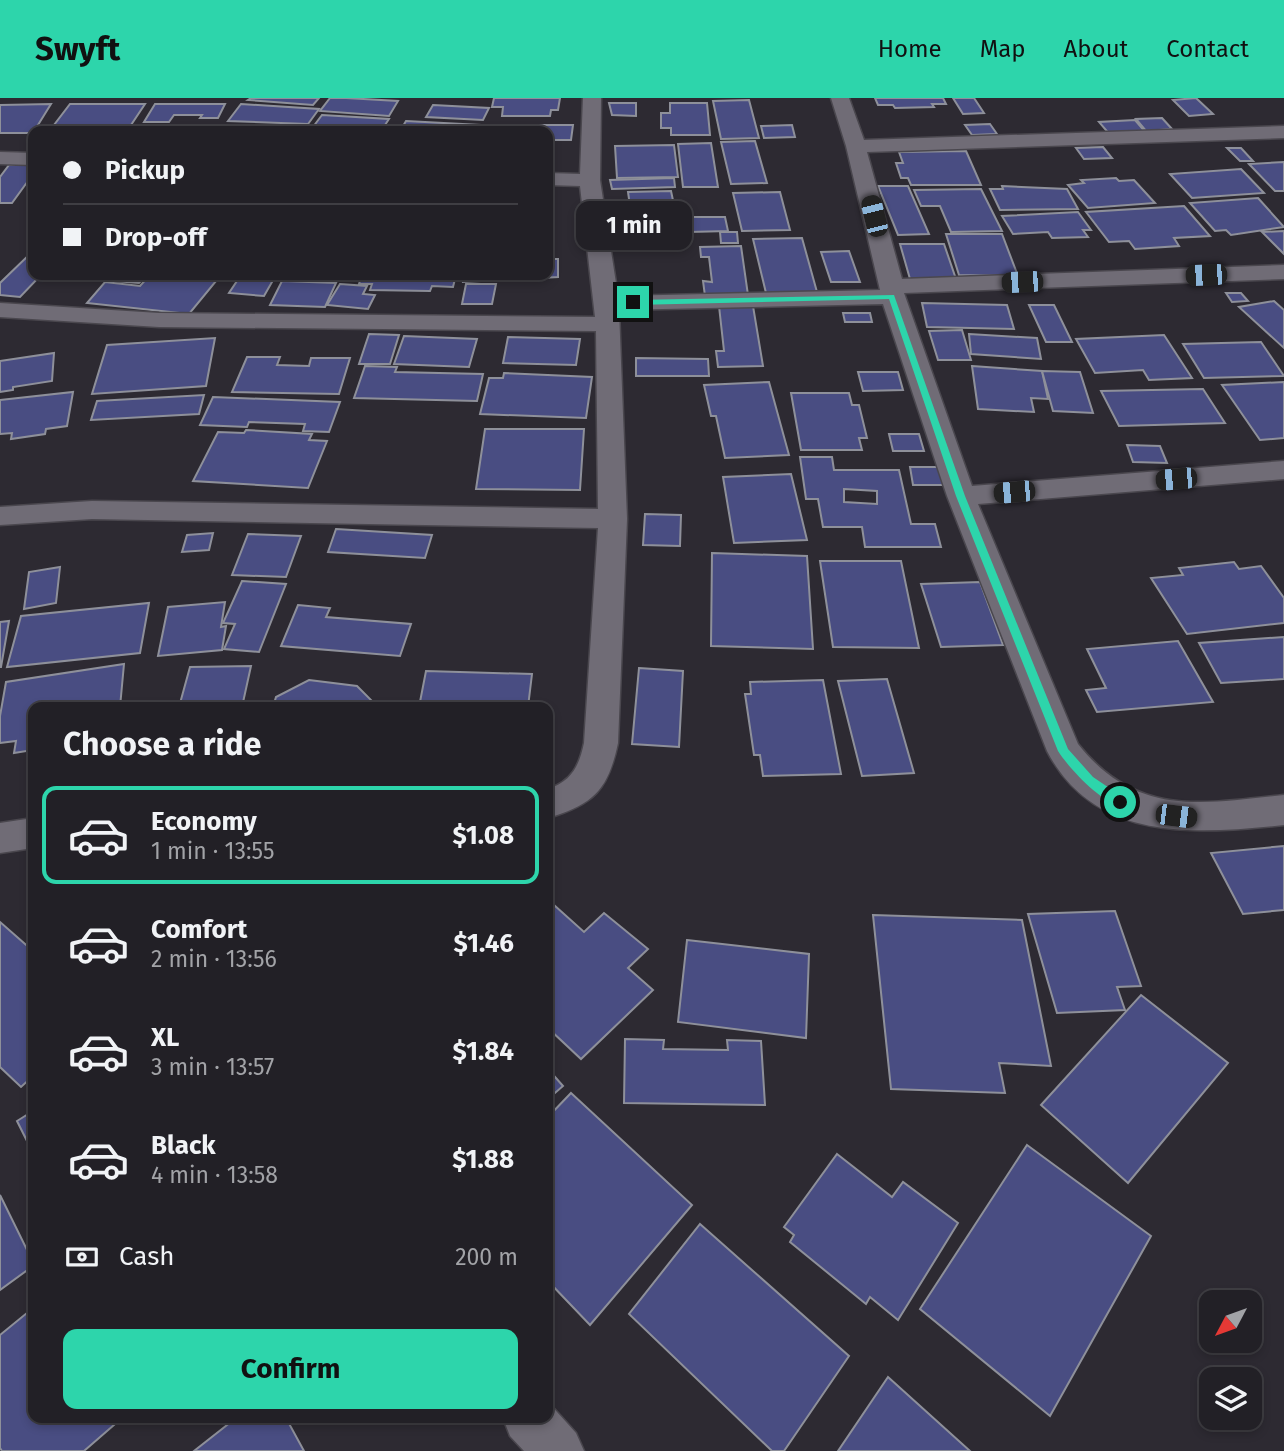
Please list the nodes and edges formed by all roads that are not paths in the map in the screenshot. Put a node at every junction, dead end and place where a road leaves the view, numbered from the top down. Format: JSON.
{"nodes":[{"id":1,"x":592,"y":98,"type":"edge"},
{"id":2,"x":841,"y":98,"type":"edge"},
{"id":3,"x":1284,"y":132,"type":"edge"},
{"id":4,"x":856,"y":146,"type":"junction"},
{"id":5,"x":0,"y":158,"type":"edge"},
{"id":6,"x":28,"y":159,"type":"edge"},
{"id":7,"x":553,"y":179,"type":"edge"},
{"id":8,"x":590,"y":180,"type":"junction"},
{"id":9,"x":1284,"y":272,"type":"edge"},
{"id":10,"x":892,"y":292,"type":"junction"},
{"id":11,"x":0,"y":310,"type":"edge"},
{"id":12,"x":607,"y":313,"type":"junction"},
{"id":13,"x":1284,"y":470,"type":"edge"},
{"id":14,"x":961,"y":496,"type":"junction"},
{"id":15,"x":0,"y":516,"type":"edge"},
{"id":16,"x":613,"y":519,"type":"junction"},
{"id":17,"x":553,"y":802,"type":"edge"},
{"id":18,"x":1284,"y":810,"type":"edge"},
{"id":19,"x":28,"y":834,"type":"edge"},
{"id":20,"x":0,"y":838,"type":"edge"},
{"id":21,"x":533,"y":1423,"type":"edge"},
{"id":22,"x":558,"y":1451,"type":"edge"}],
"edges":[{"from":1,"to":8,"type":"street"},
{"from":2,"to":4,"type":"street"},
{"from":3,"to":4,"type":"street"},
{"from":4,"to":10,"type":"street"},
{"from":5,"to":6,"type":"street"},
{"from":7,"to":8,"type":"street"},
{"from":8,"to":12,"type":"street"},
{"from":9,"to":10,"type":"street"},
{"from":10,"to":12,"type":"street"},
{"from":10,"to":14,"type":"street"},
{"from":11,"to":12,"type":"street"},
{"from":12,"to":16,"type":"street"},
{"from":13,"to":14,"type":"street"},
{"from":14,"to":18,"type":"street"},
{"from":15,"to":16,"type":"street"},
{"from":16,"to":17,"type":"street"},
{"from":19,"to":20,"type":"street"},
{"from":21,"to":22,"type":"street"}]}
